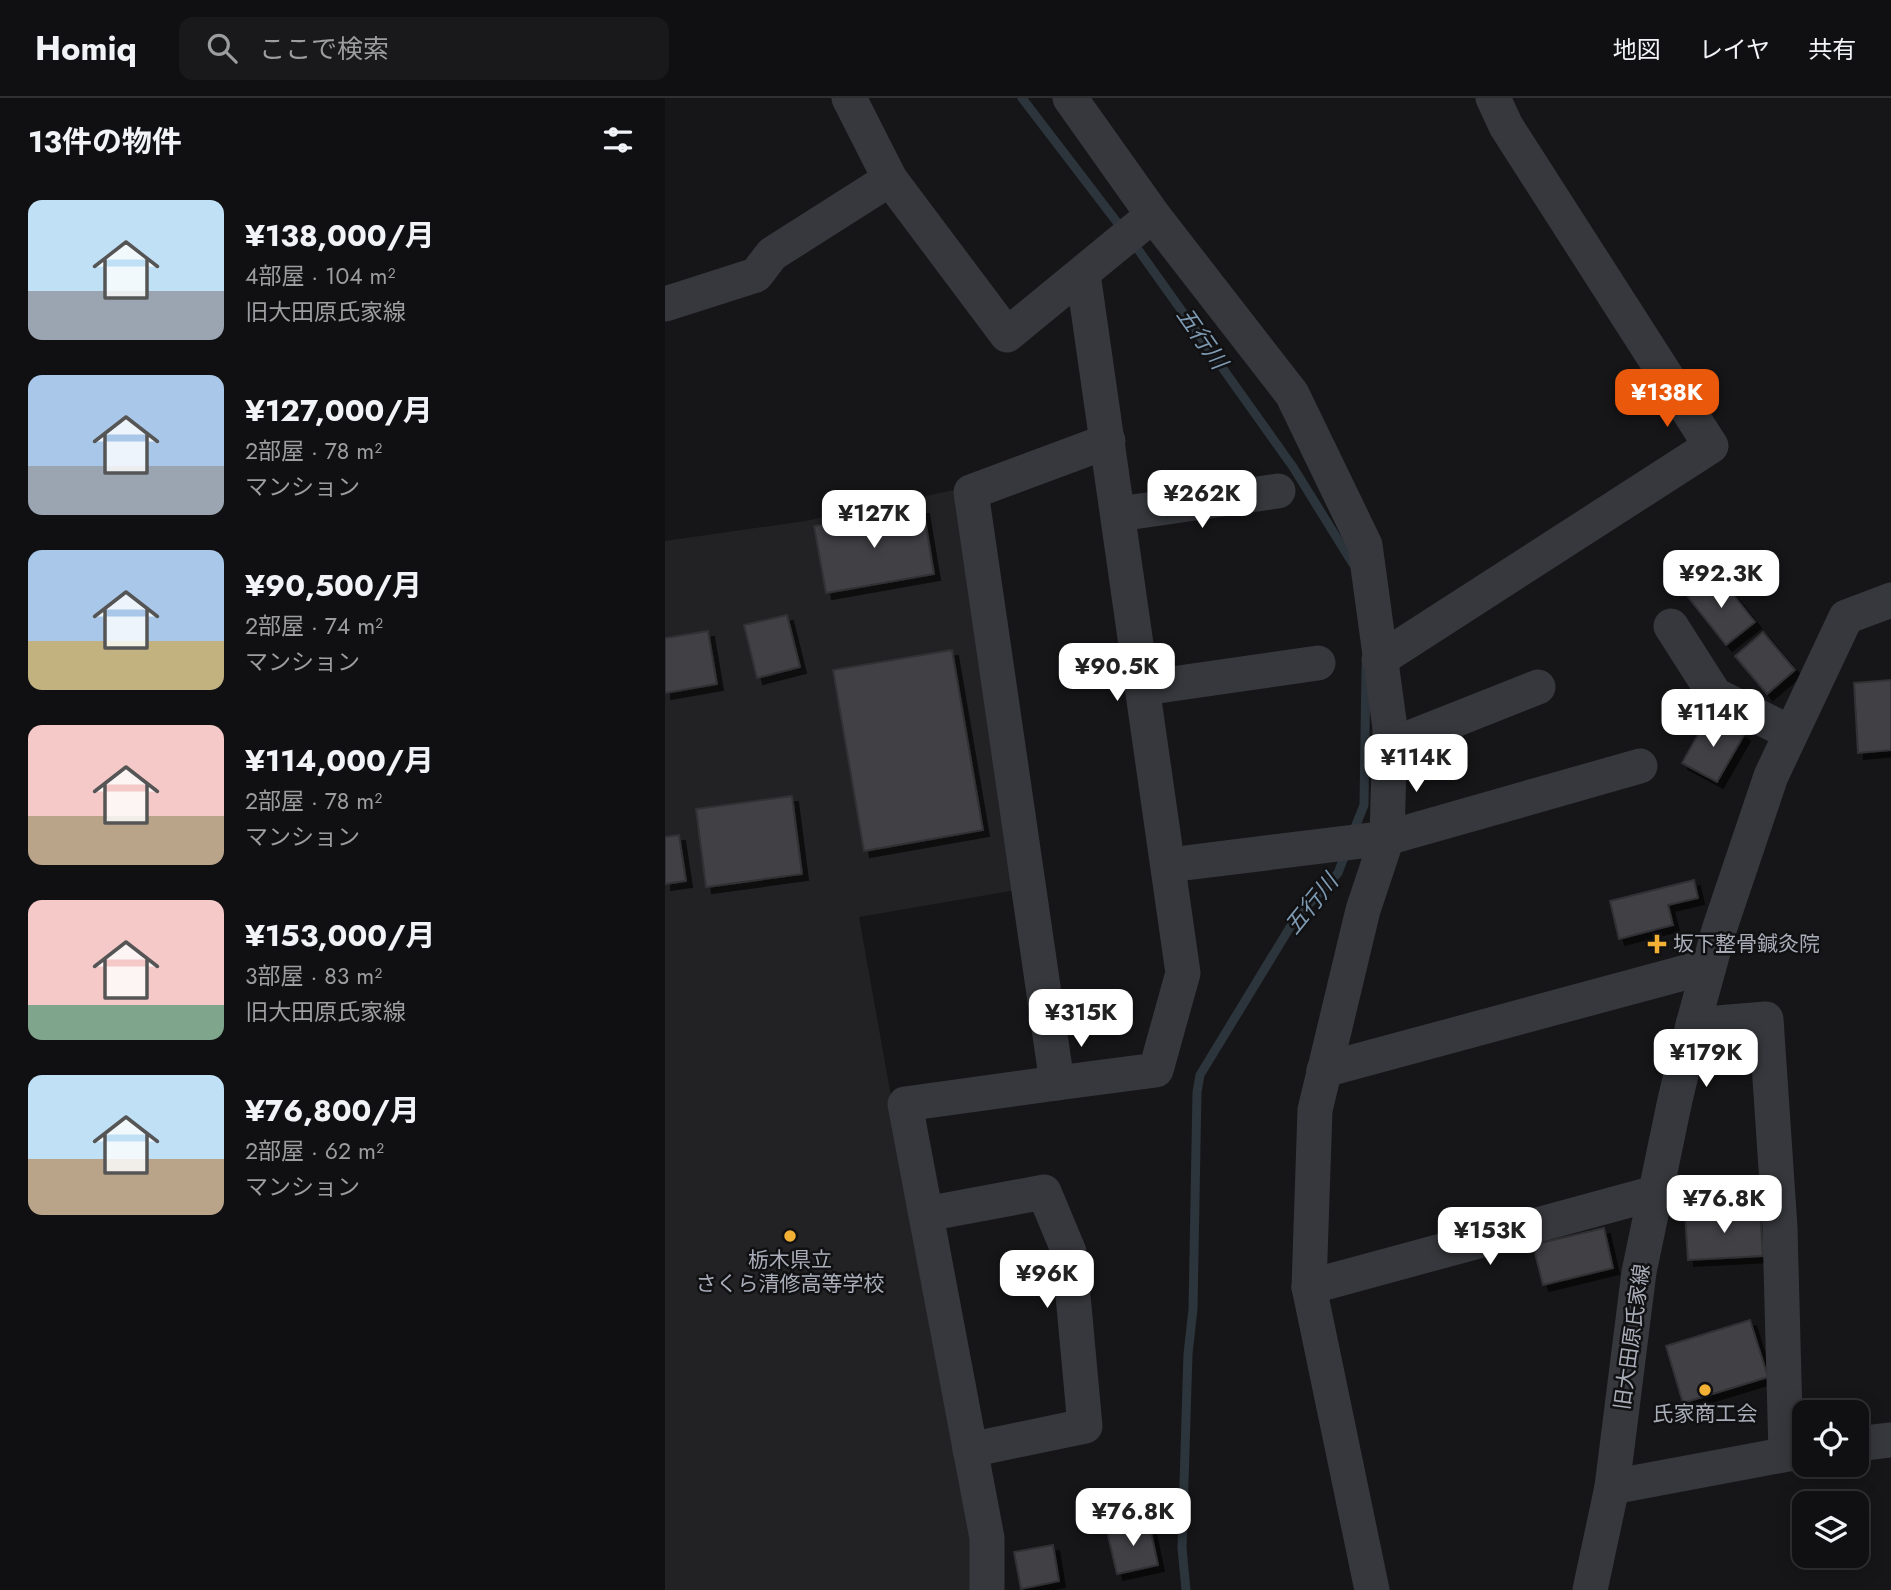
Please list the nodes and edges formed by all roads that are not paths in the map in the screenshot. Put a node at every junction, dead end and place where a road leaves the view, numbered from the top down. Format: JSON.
{"nodes":[{"id":1,"x":849,"y":98,"type":"edge"},
{"id":2,"x":1070,"y":98,"type":"edge"},
{"id":3,"x":1493,"y":98,"type":"edge"},
{"id":4,"x":890,"y":179,"type":"junction"},
{"id":5,"x":1153,"y":215,"type":"junction"},
{"id":6,"x":1083,"y":274,"type":"junction"},
{"id":7,"x":665,"y":304,"type":"edge"},
{"id":8,"x":1108,"y":441,"type":"junction"},
{"id":9,"x":1278,"y":491,"type":"dead end"},
{"id":10,"x":1119,"y":514,"type":"junction"},
{"id":11,"x":1891,"y":600,"type":"edge"},
{"id":12,"x":1671,"y":626,"type":"dead end"},
{"id":13,"x":1379,"y":660,"type":"junction"},
{"id":14,"x":1318,"y":663,"type":"dead end"},
{"id":15,"x":1538,"y":687,"type":"dead end"},
{"id":16,"x":1144,"y":688,"type":"junction"},
{"id":17,"x":1791,"y":733,"type":"junction"},
{"id":18,"x":1389,"y":746,"type":"junction"},
{"id":19,"x":1640,"y":766,"type":"dead end"},
{"id":20,"x":1387,"y":838,"type":"junction"},
{"id":21,"x":1169,"y":865,"type":"junction"},
{"id":22,"x":1709,"y":966,"type":"junction"},
{"id":23,"x":1693,"y":1024,"type":"junction"},
{"id":24,"x":1324,"y":1070,"type":"junction"},
{"id":25,"x":1057,"y":1083,"type":"junction"},
{"id":26,"x":1655,"y":1193,"type":"junction"},
{"id":27,"x":926,"y":1214,"type":"junction"},
{"id":28,"x":1309,"y":1287,"type":"junction"},
{"id":29,"x":1792,"y":1407,"type":"edge"},
{"id":30,"x":1891,"y":1440,"type":"edge"},
{"id":31,"x":1869,"y":1443,"type":"edge"},
{"id":32,"x":971,"y":1450,"type":"junction"},
{"id":33,"x":1792,"y":1453,"type":"edge"},
{"id":34,"x":1612,"y":1487,"type":"junction"},
{"id":35,"x":987,"y":1590,"type":"edge"},
{"id":36,"x":1372,"y":1590,"type":"edge"},
{"id":37,"x":1590,"y":1590,"type":"edge"}],
"edges":[{"from":1,"to":4,"type":"street"},
{"from":2,"to":5,"type":"street"},
{"from":3,"to":13,"type":"street"},
{"from":4,"to":6,"type":"street"},
{"from":4,"to":7,"type":"street"},
{"from":5,"to":6,"type":"street"},
{"from":5,"to":13,"type":"street"},
{"from":6,"to":8,"type":"street"},
{"from":8,"to":10,"type":"street"},
{"from":8,"to":25,"type":"street"},
{"from":9,"to":10,"type":"street"},
{"from":10,"to":16,"type":"street"},
{"from":11,"to":17,"type":"street","name":"旧大田原氏家線"},
{"from":12,"to":17,"type":"street"},
{"from":13,"to":18,"type":"street"},
{"from":14,"to":16,"type":"street"},
{"from":15,"to":18,"type":"street"},
{"from":16,"to":21,"type":"street"},
{"from":17,"to":22,"type":"street","name":"旧大田原氏家線"},
{"from":18,"to":20,"type":"street"},
{"from":19,"to":20,"type":"street"},
{"from":20,"to":21,"type":"street"},
{"from":20,"to":24,"type":"street"},
{"from":21,"to":25,"type":"street"},
{"from":22,"to":23,"type":"street","name":"旧大田原氏家線"},
{"from":22,"to":24,"type":"street"},
{"from":23,"to":26,"type":"street","name":"旧大田原氏家線"},
{"from":23,"to":29,"type":"street"},
{"from":24,"to":28,"type":"street"},
{"from":25,"to":27,"type":"street"},
{"from":26,"to":28,"type":"street"},
{"from":26,"to":34,"type":"street","name":"旧大田原氏家線"},
{"from":27,"to":32,"type":"street"},
{"from":27,"to":32,"type":"street"},
{"from":28,"to":36,"type":"street"},
{"from":30,"to":31,"type":"street"},
{"from":32,"to":35,"type":"street"},
{"from":33,"to":34,"type":"street"},
{"from":34,"to":37,"type":"street","name":"旧大田原氏家線"}]}
